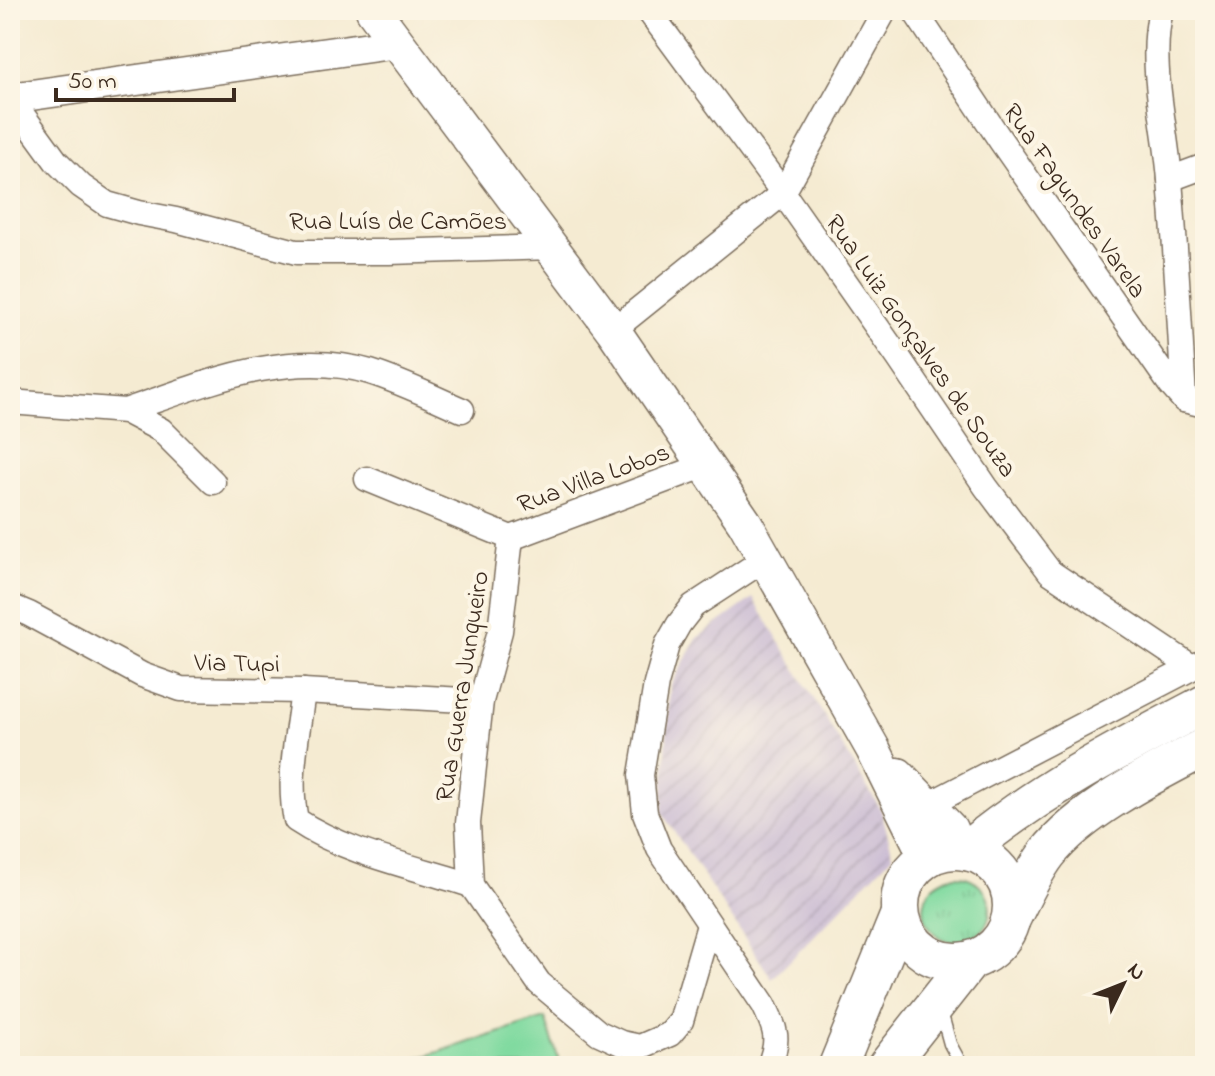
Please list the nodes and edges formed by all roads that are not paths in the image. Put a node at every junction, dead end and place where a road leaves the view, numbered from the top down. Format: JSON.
{"nodes":[{"id":1,"x":373,"y":10,"type":"edge"},
{"id":2,"x":648,"y":10,"type":"edge"},
{"id":3,"x":885,"y":10,"type":"edge"},
{"id":4,"x":914,"y":10,"type":"edge"},
{"id":5,"x":1161,"y":10,"type":"edge"},
{"id":6,"x":398,"y":43,"type":"junction"},
{"id":7,"x":10,"y":98,"type":"edge"},
{"id":8,"x":1205,"y":166,"type":"edge"},
{"id":9,"x":1170,"y":179,"type":"junction"},
{"id":10,"x":783,"y":193,"type":"junction"},
{"id":11,"x":552,"y":247,"type":"junction"},
{"id":12,"x":613,"y":330,"type":"junction"},
{"id":13,"x":10,"y":402,"type":"edge"},
{"id":14,"x":1195,"y":402,"type":"edge"},
{"id":15,"x":462,"y":410,"type":"dead end"},
{"id":16,"x":125,"y":411,"type":"junction"},
{"id":17,"x":706,"y":465,"type":"junction"},
{"id":18,"x":367,"y":479,"type":"dead end"},
{"id":19,"x":213,"y":482,"type":"dead end"},
{"id":20,"x":511,"y":538,"type":"junction"},
{"id":21,"x":765,"y":559,"type":"junction"},
{"id":22,"x":10,"y":606,"type":"edge"},
{"id":23,"x":1198,"y":664,"type":"edge"},
{"id":24,"x":303,"y":691,"type":"junction"},
{"id":25,"x":481,"y":701,"type":"junction"},
{"id":26,"x":1205,"y":704,"type":"edge"},
{"id":27,"x":1205,"y":747,"type":"edge"},
{"id":28,"x":873,"y":749,"type":"junction"},
{"id":29,"x":928,"y":805,"type":"junction"},
{"id":30,"x":950,"y":853,"type":"junction"},
{"id":31,"x":471,"y":885,"type":"junction"},
{"id":32,"x":1011,"y":919,"type":"junction"},
{"id":33,"x":896,"y":924,"type":"junction"},
{"id":34,"x":709,"y":925,"type":"junction"},
{"id":35,"x":970,"y":961,"type":"junction"},
{"id":36,"x":938,"y":1002,"type":"junction"},
{"id":37,"x":769,"y":1066,"type":"edge"},
{"id":38,"x":838,"y":1066,"type":"edge"},
{"id":39,"x":887,"y":1066,"type":"edge"},
{"id":40,"x":962,"y":1066,"type":"edge"}],
"edges":[{"from":1,"to":6,"type":"main road"},
{"from":2,"to":10,"type":"street","name":"Rua Luiz Gonçalves de Souza"},
{"from":3,"to":10,"type":"street"},
{"from":4,"to":14,"type":"street","name":"Rua Fagundes Varela"},
{"from":5,"to":9,"type":"street"},
{"from":6,"to":7,"type":"street"},
{"from":6,"to":11,"type":"main road"},
{"from":7,"to":11,"type":"street","name":"Rua Luís de Camões"},
{"from":8,"to":9,"type":"street"},
{"from":9,"to":14,"type":"street"},
{"from":10,"to":12,"type":"street"},
{"from":10,"to":23,"type":"street","name":"Rua Luiz Gonçalves de Souza"},
{"from":11,"to":12,"type":"main road"},
{"from":12,"to":17,"type":"main road"},
{"from":13,"to":16,"type":"street"},
{"from":15,"to":16,"type":"street"},
{"from":16,"to":19,"type":"street"},
{"from":17,"to":20,"type":"street","name":"Rua Villa Lobos"},
{"from":17,"to":21,"type":"main road"},
{"from":18,"to":20,"type":"street","name":"Rua Villa Lobos"},
{"from":20,"to":25,"type":"street","name":"Rua Guerra Junqueiro"},
{"from":21,"to":28,"type":"main road"},
{"from":21,"to":34,"type":"street"},
{"from":22,"to":24,"type":"street","name":"Via Tupi"},
{"from":23,"to":29,"type":"street"},
{"from":24,"to":25,"type":"street","name":"Via Tupi"},
{"from":24,"to":31,"type":"street"},
{"from":25,"to":31,"type":"street","name":"Rua Guerra Junqueiro"},
{"from":26,"to":30,"type":"main road"},
{"from":27,"to":32,"type":"main road"},
{"from":28,"to":29,"type":"main road"},
{"from":28,"to":30,"type":"main road"},
{"from":29,"to":30,"type":"main road"},
{"from":30,"to":32,"type":"main road"},
{"from":30,"to":33,"type":"main road"},
{"from":31,"to":34,"type":"street"},
{"from":32,"to":35,"type":"main road"},
{"from":33,"to":35,"type":"main road"},
{"from":33,"to":38,"type":"main road"},
{"from":34,"to":37,"type":"street"},
{"from":35,"to":36,"type":"main road"},
{"from":36,"to":39,"type":"main road"},
{"from":36,"to":40,"type":"lane"}]}
